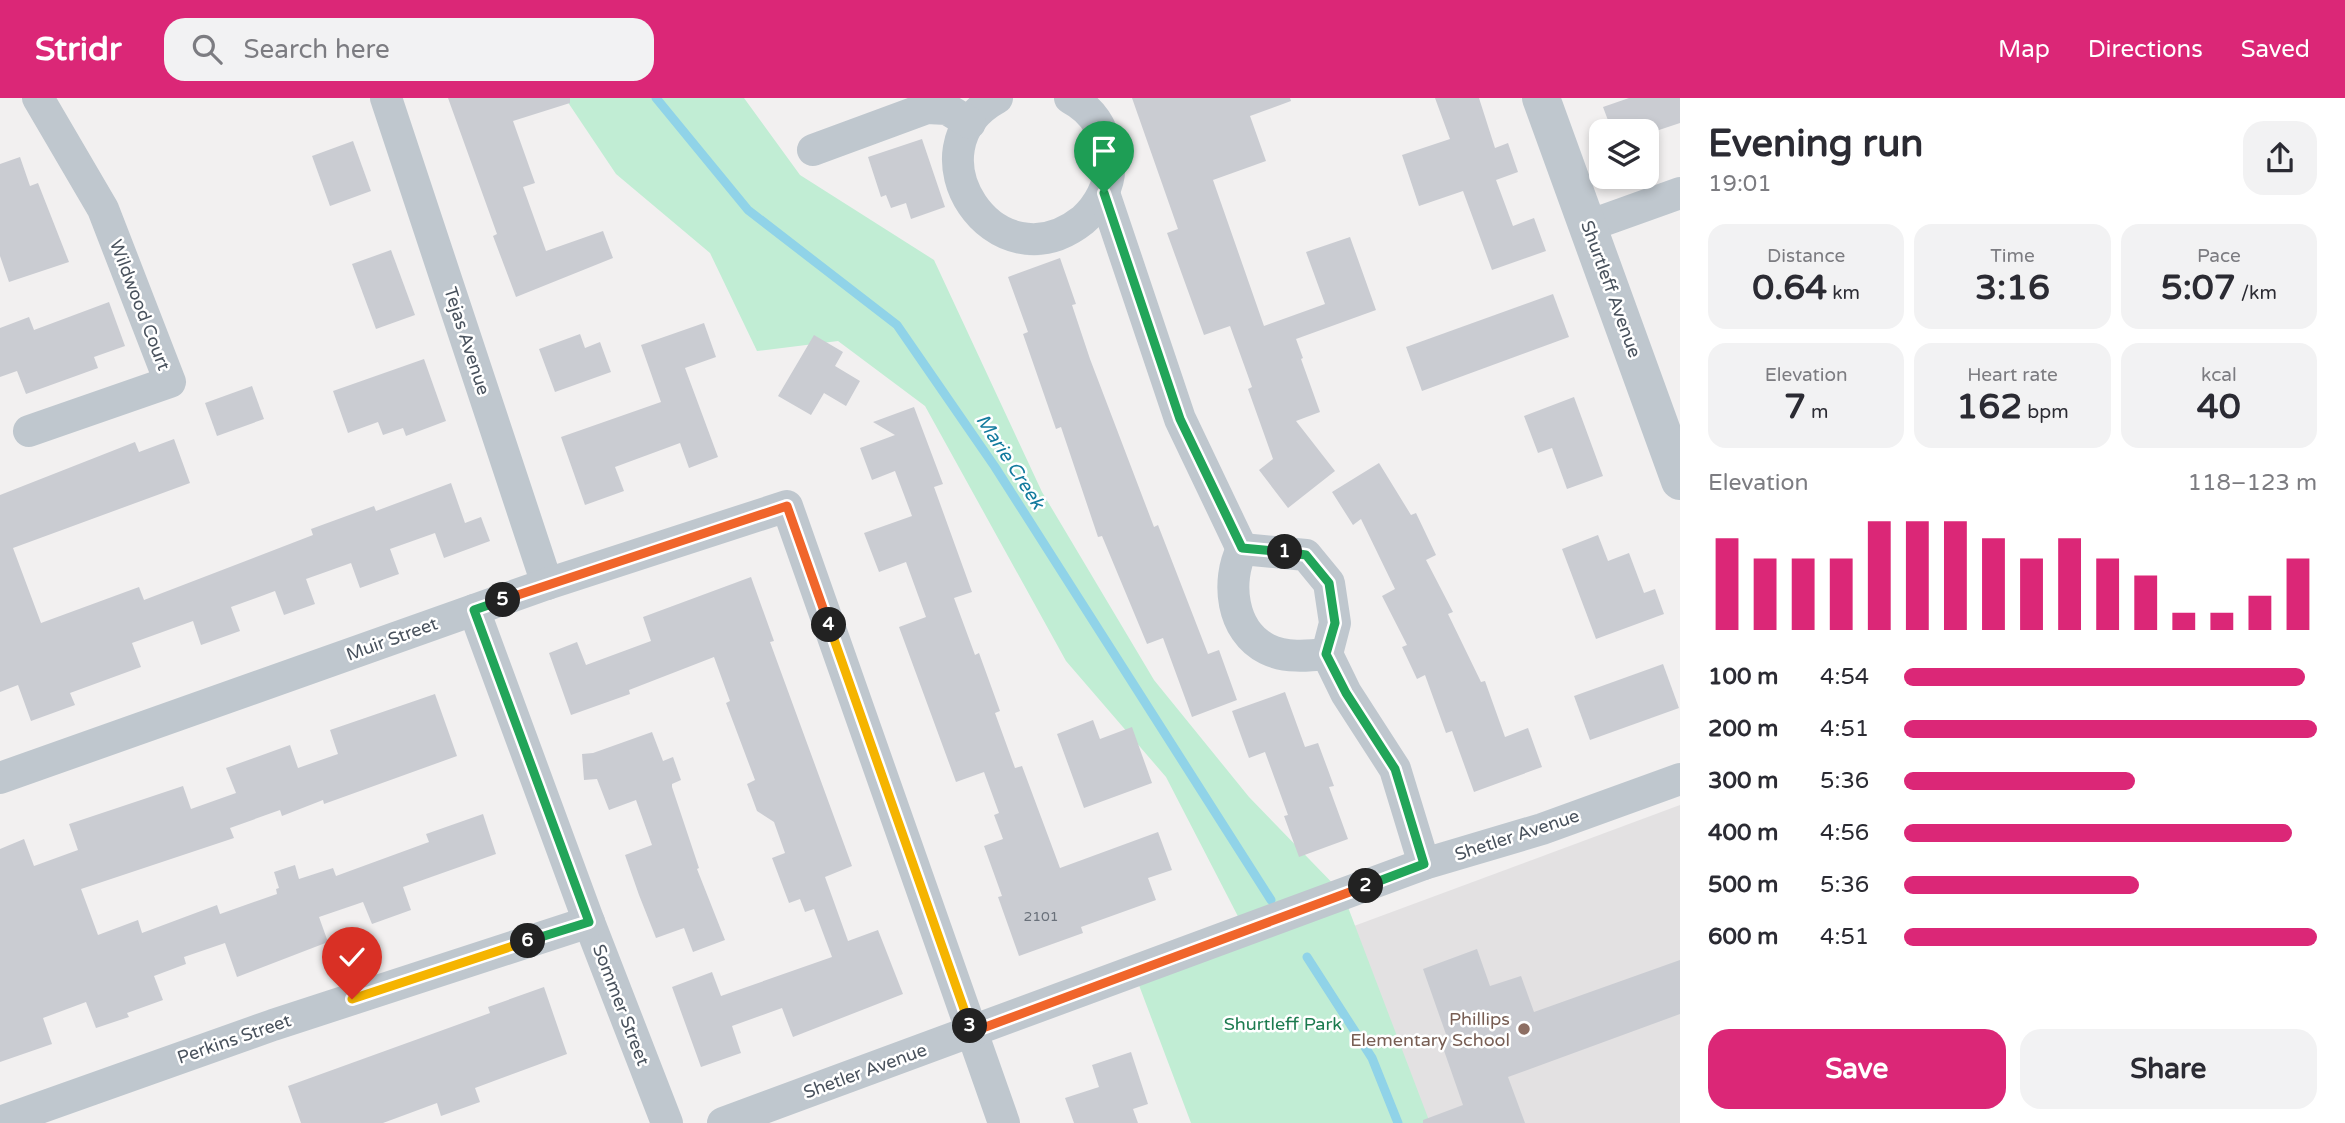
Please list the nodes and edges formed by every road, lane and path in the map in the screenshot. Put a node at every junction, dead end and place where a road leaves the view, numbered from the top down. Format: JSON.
{"nodes":[{"id":1,"x":38,"y":98,"type":"edge"},
{"id":2,"x":386,"y":98,"type":"edge"},
{"id":3,"x":998,"y":98,"type":"edge"},
{"id":4,"x":1541,"y":98,"type":"edge"},
{"id":5,"x":1084,"y":102,"type":"edge"},
{"id":6,"x":970,"y":122,"type":"junction"},
{"id":7,"x":813,"y":150,"type":"dead end"},
{"id":8,"x":1104,"y":193,"type":"junction"},
{"id":9,"x":1680,"y":193,"type":"edge"},
{"id":10,"x":1588,"y":226,"type":"junction"},
{"id":11,"x":29,"y":431,"type":"dead end"},
{"id":12,"x":1680,"y":481,"type":"edge"},
{"id":13,"x":1242,"y":548,"type":"junction"},
{"id":14,"x":547,"y":584,"type":"junction"},
{"id":15,"x":474,"y":610,"type":"junction"},
{"id":16,"x":1326,"y":654,"type":"junction"},
{"id":17,"x":0,"y":778,"type":"edge"},
{"id":18,"x":1680,"y":779,"type":"edge"},
{"id":19,"x":1424,"y":864,"type":"junction"},
{"id":20,"x":589,"y":922,"type":"junction"},
{"id":21,"x":972,"y":1032,"type":"junction"},
{"id":22,"x":0,"y":1122,"type":"edge"},
{"id":23,"x":667,"y":1123,"type":"edge"},
{"id":24,"x":723,"y":1123,"type":"edge"},
{"id":25,"x":1004,"y":1123,"type":"edge"}],
"edges":[{"from":1,"to":11,"type":"street","name":"Wildwood Court"},
{"from":2,"to":14,"type":"street","name":"Tejas Avenue"},
{"from":3,"to":6,"type":"street"},
{"from":4,"to":10,"type":"street","name":"Shurtleff Avenue"},
{"from":5,"to":8,"type":"street"},
{"from":6,"to":7,"type":"street"},
{"from":6,"to":8,"type":"street"},
{"from":8,"to":13,"type":"street"},
{"from":9,"to":10,"type":"street"},
{"from":10,"to":12,"type":"street","name":"Shurtleff Avenue"},
{"from":13,"to":16,"type":"street"},
{"from":13,"to":16,"type":"street"},
{"from":14,"to":15,"type":"street","name":"Muir Street"},
{"from":14,"to":21,"type":"street","name":"Muir Street"},
{"from":15,"to":17,"type":"street","name":"Muir Street"},
{"from":15,"to":20,"type":"street","name":"Sommer Street"},
{"from":16,"to":19,"type":"street"},
{"from":18,"to":19,"type":"street","name":"Shetler Avenue"},
{"from":19,"to":21,"type":"street","name":"Shetler Avenue"},
{"from":20,"to":22,"type":"street","name":"Perkins Street"},
{"from":20,"to":23,"type":"street","name":"Sommer Street"},
{"from":21,"to":24,"type":"street","name":"Shetler Avenue"},
{"from":21,"to":25,"type":"street"}]}
